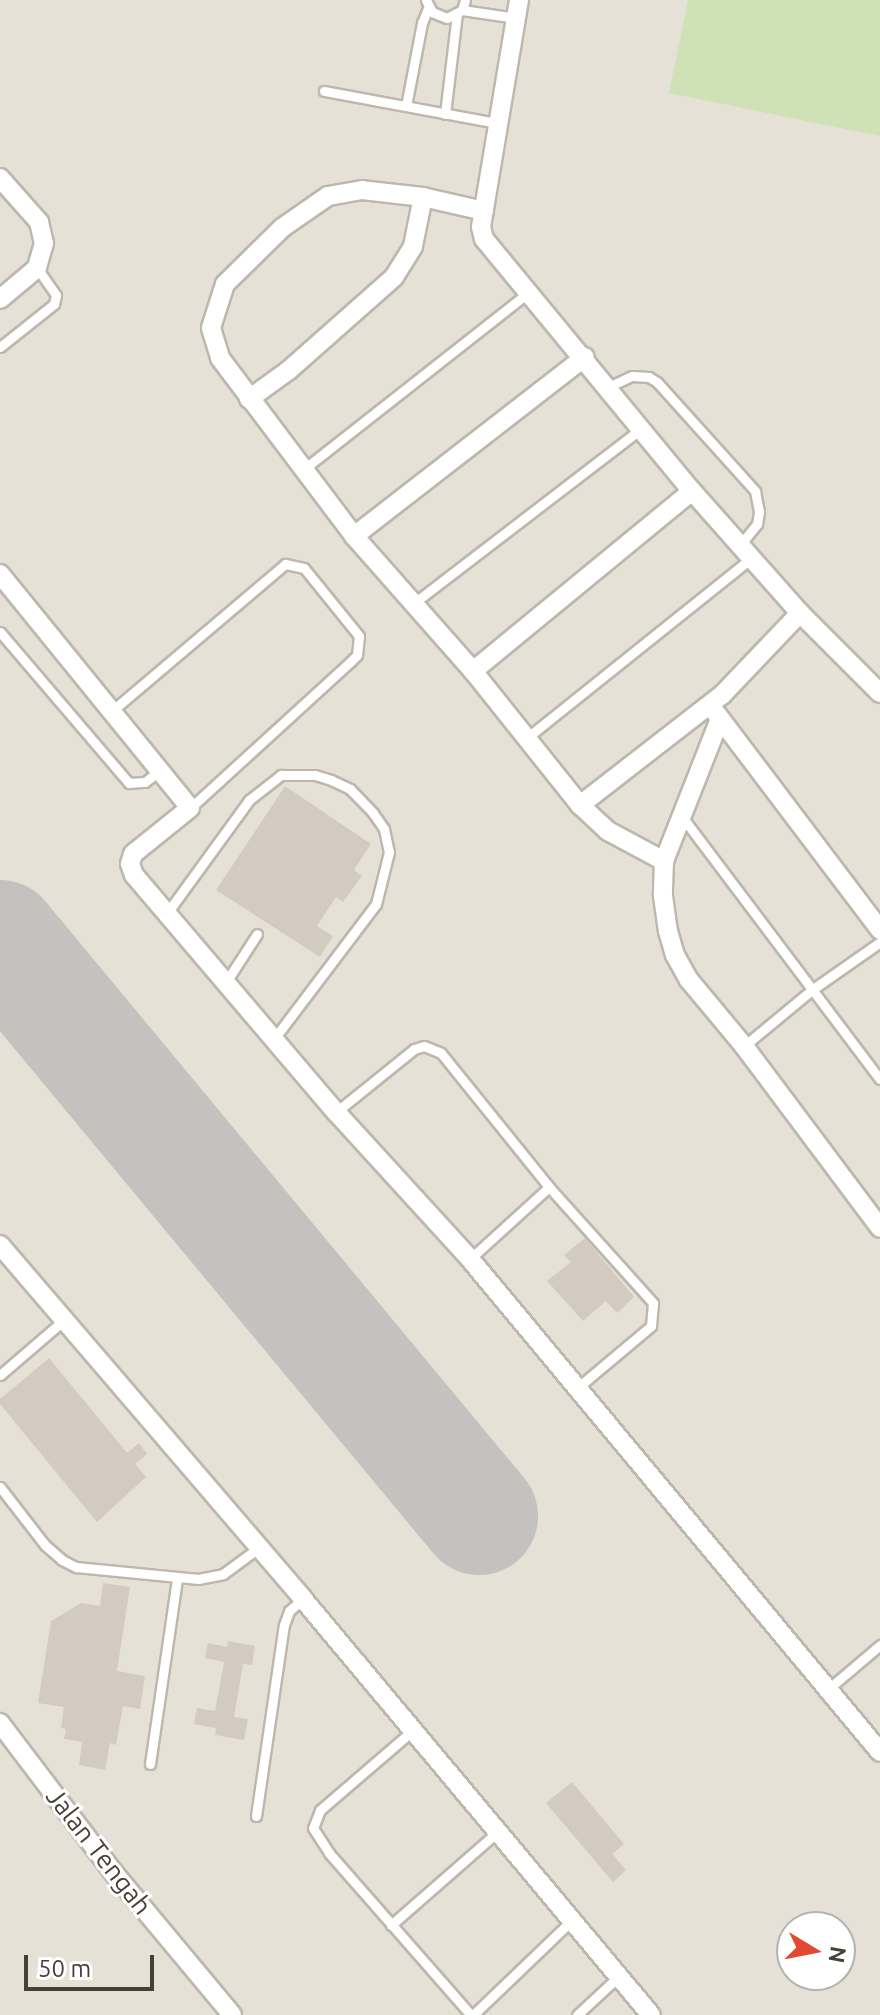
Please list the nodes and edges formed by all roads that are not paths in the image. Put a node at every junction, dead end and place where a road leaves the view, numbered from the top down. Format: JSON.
{"nodes":[{"id":1,"x":427,"y":4,"type":"edge"},
{"id":2,"x":461,"y":8,"type":"edge"},
{"id":3,"x":518,"y":9,"type":"edge"},
{"id":4,"x":324,"y":91,"type":"dead end"},
{"id":5,"x":406,"y":106,"type":"junction"},
{"id":6,"x":445,"y":114,"type":"junction"},
{"id":7,"x":497,"y":123,"type":"junction"},
{"id":8,"x":0,"y":178,"type":"edge"},
{"id":9,"x":423,"y":197,"type":"junction"},
{"id":10,"x":484,"y":211,"type":"junction"},
{"id":11,"x":37,"y":268,"type":"junction"},
{"id":12,"x":528,"y":293,"type":"junction"},
{"id":13,"x":0,"y":299,"type":"edge"},
{"id":14,"x":0,"y":347,"type":"edge"},
{"id":15,"x":585,"y":357,"type":"junction"},
{"id":16,"x":608,"y":387,"type":"junction"},
{"id":17,"x":249,"y":399,"type":"junction"},
{"id":18,"x":641,"y":429,"type":"junction"},
{"id":19,"x":304,"y":469,"type":"junction"},
{"id":20,"x":692,"y":491,"type":"junction"},
{"id":21,"x":354,"y":536,"type":"junction"},
{"id":22,"x":747,"y":550,"type":"junction"},
{"id":23,"x":0,"y":574,"type":"edge"},
{"id":24,"x":414,"y":603,"type":"junction"},
{"id":25,"x":800,"y":613,"type":"junction"},
{"id":26,"x":0,"y":632,"type":"edge"},
{"id":27,"x":473,"y":671,"type":"junction"},
{"id":28,"x":880,"y":693,"type":"edge"},
{"id":29,"x":113,"y":710,"type":"junction"},
{"id":30,"x":716,"y":712,"type":"junction"},
{"id":31,"x":528,"y":737,"type":"junction"},
{"id":32,"x":160,"y":770,"type":"junction"},
{"id":33,"x":580,"y":805,"type":"junction"},
{"id":34,"x":190,"y":808,"type":"junction"},
{"id":35,"x":683,"y":818,"type":"junction"},
{"id":36,"x":664,"y":861,"type":"junction"},
{"id":37,"x":167,"y":913,"type":"junction"},
{"id":38,"x":880,"y":930,"type":"edge"},
{"id":39,"x":257,"y":934,"type":"dead end"},
{"id":40,"x":880,"y":942,"type":"edge"},
{"id":41,"x":226,"y":982,"type":"junction"},
{"id":42,"x":813,"y":989,"type":"junction"},
{"id":43,"x":274,"y":1039,"type":"junction"},
{"id":44,"x":744,"y":1046,"type":"junction"},
{"id":45,"x":880,"y":1079,"type":"edge"},
{"id":46,"x":336,"y":1112,"type":"junction"},
{"id":47,"x":549,"y":1187,"type":"junction"},
{"id":48,"x":880,"y":1228,"type":"edge"},
{"id":49,"x":0,"y":1245,"type":"edge"},
{"id":50,"x":470,"y":1259,"type":"junction"},
{"id":51,"x":64,"y":1320,"type":"junction"},
{"id":52,"x":0,"y":1375,"type":"edge"},
{"id":53,"x":576,"y":1389,"type":"junction"},
{"id":54,"x":0,"y":1487,"type":"edge"},
{"id":55,"x":257,"y":1549,"type":"junction"},
{"id":56,"x":177,"y":1578,"type":"junction"},
{"id":57,"x":303,"y":1599,"type":"junction"},
{"id":58,"x":880,"y":1645,"type":"edge"},
{"id":59,"x":827,"y":1690,"type":"junction"},
{"id":60,"x":2,"y":1729,"type":"edge"},
{"id":61,"x":412,"y":1731,"type":"junction"},
{"id":62,"x":880,"y":1752,"type":"edge"},
{"id":63,"x":150,"y":1764,"type":"dead end"},
{"id":64,"x":256,"y":1816,"type":"dead end"},
{"id":65,"x":496,"y":1833,"type":"junction"},
{"id":66,"x":570,"y":1922,"type":"junction"},
{"id":67,"x":391,"y":1925,"type":"junction"},
{"id":68,"x":617,"y":1978,"type":"junction"},
{"id":69,"x":232,"y":2015,"type":"edge"},
{"id":70,"x":472,"y":2015,"type":"edge"},
{"id":71,"x":577,"y":2015,"type":"edge"},
{"id":72,"x":651,"y":2015,"type":"edge"}],
"edges":[{"from":1,"to":2,"type":"lane"},
{"from":1,"to":5,"type":"lane"},
{"from":2,"to":3,"type":"lane"},
{"from":2,"to":6,"type":"lane"},
{"from":3,"to":7,"type":"street"},
{"from":4,"to":5,"type":"lane"},
{"from":5,"to":6,"type":"lane"},
{"from":6,"to":7,"type":"lane"},
{"from":7,"to":10,"type":"street"},
{"from":8,"to":11,"type":"street"},
{"from":9,"to":10,"type":"street"},
{"from":9,"to":17,"type":"street"},
{"from":9,"to":17,"type":"street"},
{"from":10,"to":12,"type":"street"},
{"from":11,"to":13,"type":"street"},
{"from":11,"to":14,"type":"lane"},
{"from":12,"to":15,"type":"street"},
{"from":12,"to":19,"type":"lane"},
{"from":15,"to":16,"type":"street"},
{"from":15,"to":21,"type":"street"},
{"from":16,"to":18,"type":"street"},
{"from":16,"to":22,"type":"lane"},
{"from":17,"to":19,"type":"street"},
{"from":18,"to":20,"type":"street"},
{"from":18,"to":24,"type":"lane"},
{"from":19,"to":21,"type":"street"},
{"from":20,"to":22,"type":"street"},
{"from":20,"to":27,"type":"street"},
{"from":21,"to":24,"type":"street"},
{"from":22,"to":25,"type":"street"},
{"from":22,"to":31,"type":"lane"},
{"from":23,"to":29,"type":"street"},
{"from":24,"to":27,"type":"street"},
{"from":25,"to":28,"type":"street"},
{"from":25,"to":30,"type":"street"},
{"from":26,"to":32,"type":"lane"},
{"from":27,"to":31,"type":"street"},
{"from":29,"to":32,"type":"street"},
{"from":29,"to":34,"type":"lane"},
{"from":30,"to":33,"type":"street"},
{"from":30,"to":35,"type":"street"},
{"from":30,"to":38,"type":"street"},
{"from":31,"to":33,"type":"street"},
{"from":32,"to":34,"type":"street"},
{"from":33,"to":36,"type":"street"},
{"from":34,"to":37,"type":"street"},
{"from":35,"to":36,"type":"street"},
{"from":35,"to":42,"type":"lane"},
{"from":36,"to":44,"type":"street"},
{"from":37,"to":41,"type":"street"},
{"from":37,"to":43,"type":"lane"},
{"from":39,"to":41,"type":"lane"},
{"from":40,"to":42,"type":"lane"},
{"from":41,"to":43,"type":"street"},
{"from":42,"to":44,"type":"lane"},
{"from":42,"to":45,"type":"lane"},
{"from":43,"to":46,"type":"street"},
{"from":44,"to":48,"type":"street"},
{"from":46,"to":47,"type":"lane"},
{"from":46,"to":50,"type":"street"},
{"from":47,"to":50,"type":"lane"},
{"from":47,"to":53,"type":"lane"},
{"from":49,"to":51,"type":"street"},
{"from":50,"to":53,"type":"street"},
{"from":51,"to":52,"type":"lane"},
{"from":51,"to":55,"type":"street"},
{"from":53,"to":59,"type":"street"},
{"from":54,"to":56,"type":"lane"},
{"from":55,"to":56,"type":"lane"},
{"from":55,"to":57,"type":"street"},
{"from":56,"to":63,"type":"lane"},
{"from":57,"to":61,"type":"street"},
{"from":57,"to":64,"type":"lane"},
{"from":58,"to":59,"type":"lane"},
{"from":59,"to":62,"type":"street"},
{"from":60,"to":69,"type":"street","name":"Jalan Tengah"},
{"from":61,"to":65,"type":"street"},
{"from":61,"to":67,"type":"lane"},
{"from":65,"to":66,"type":"street"},
{"from":65,"to":67,"type":"lane"},
{"from":66,"to":68,"type":"street"},
{"from":66,"to":70,"type":"lane"},
{"from":67,"to":70,"type":"lane"},
{"from":68,"to":71,"type":"lane"},
{"from":68,"to":72,"type":"street"}]}
